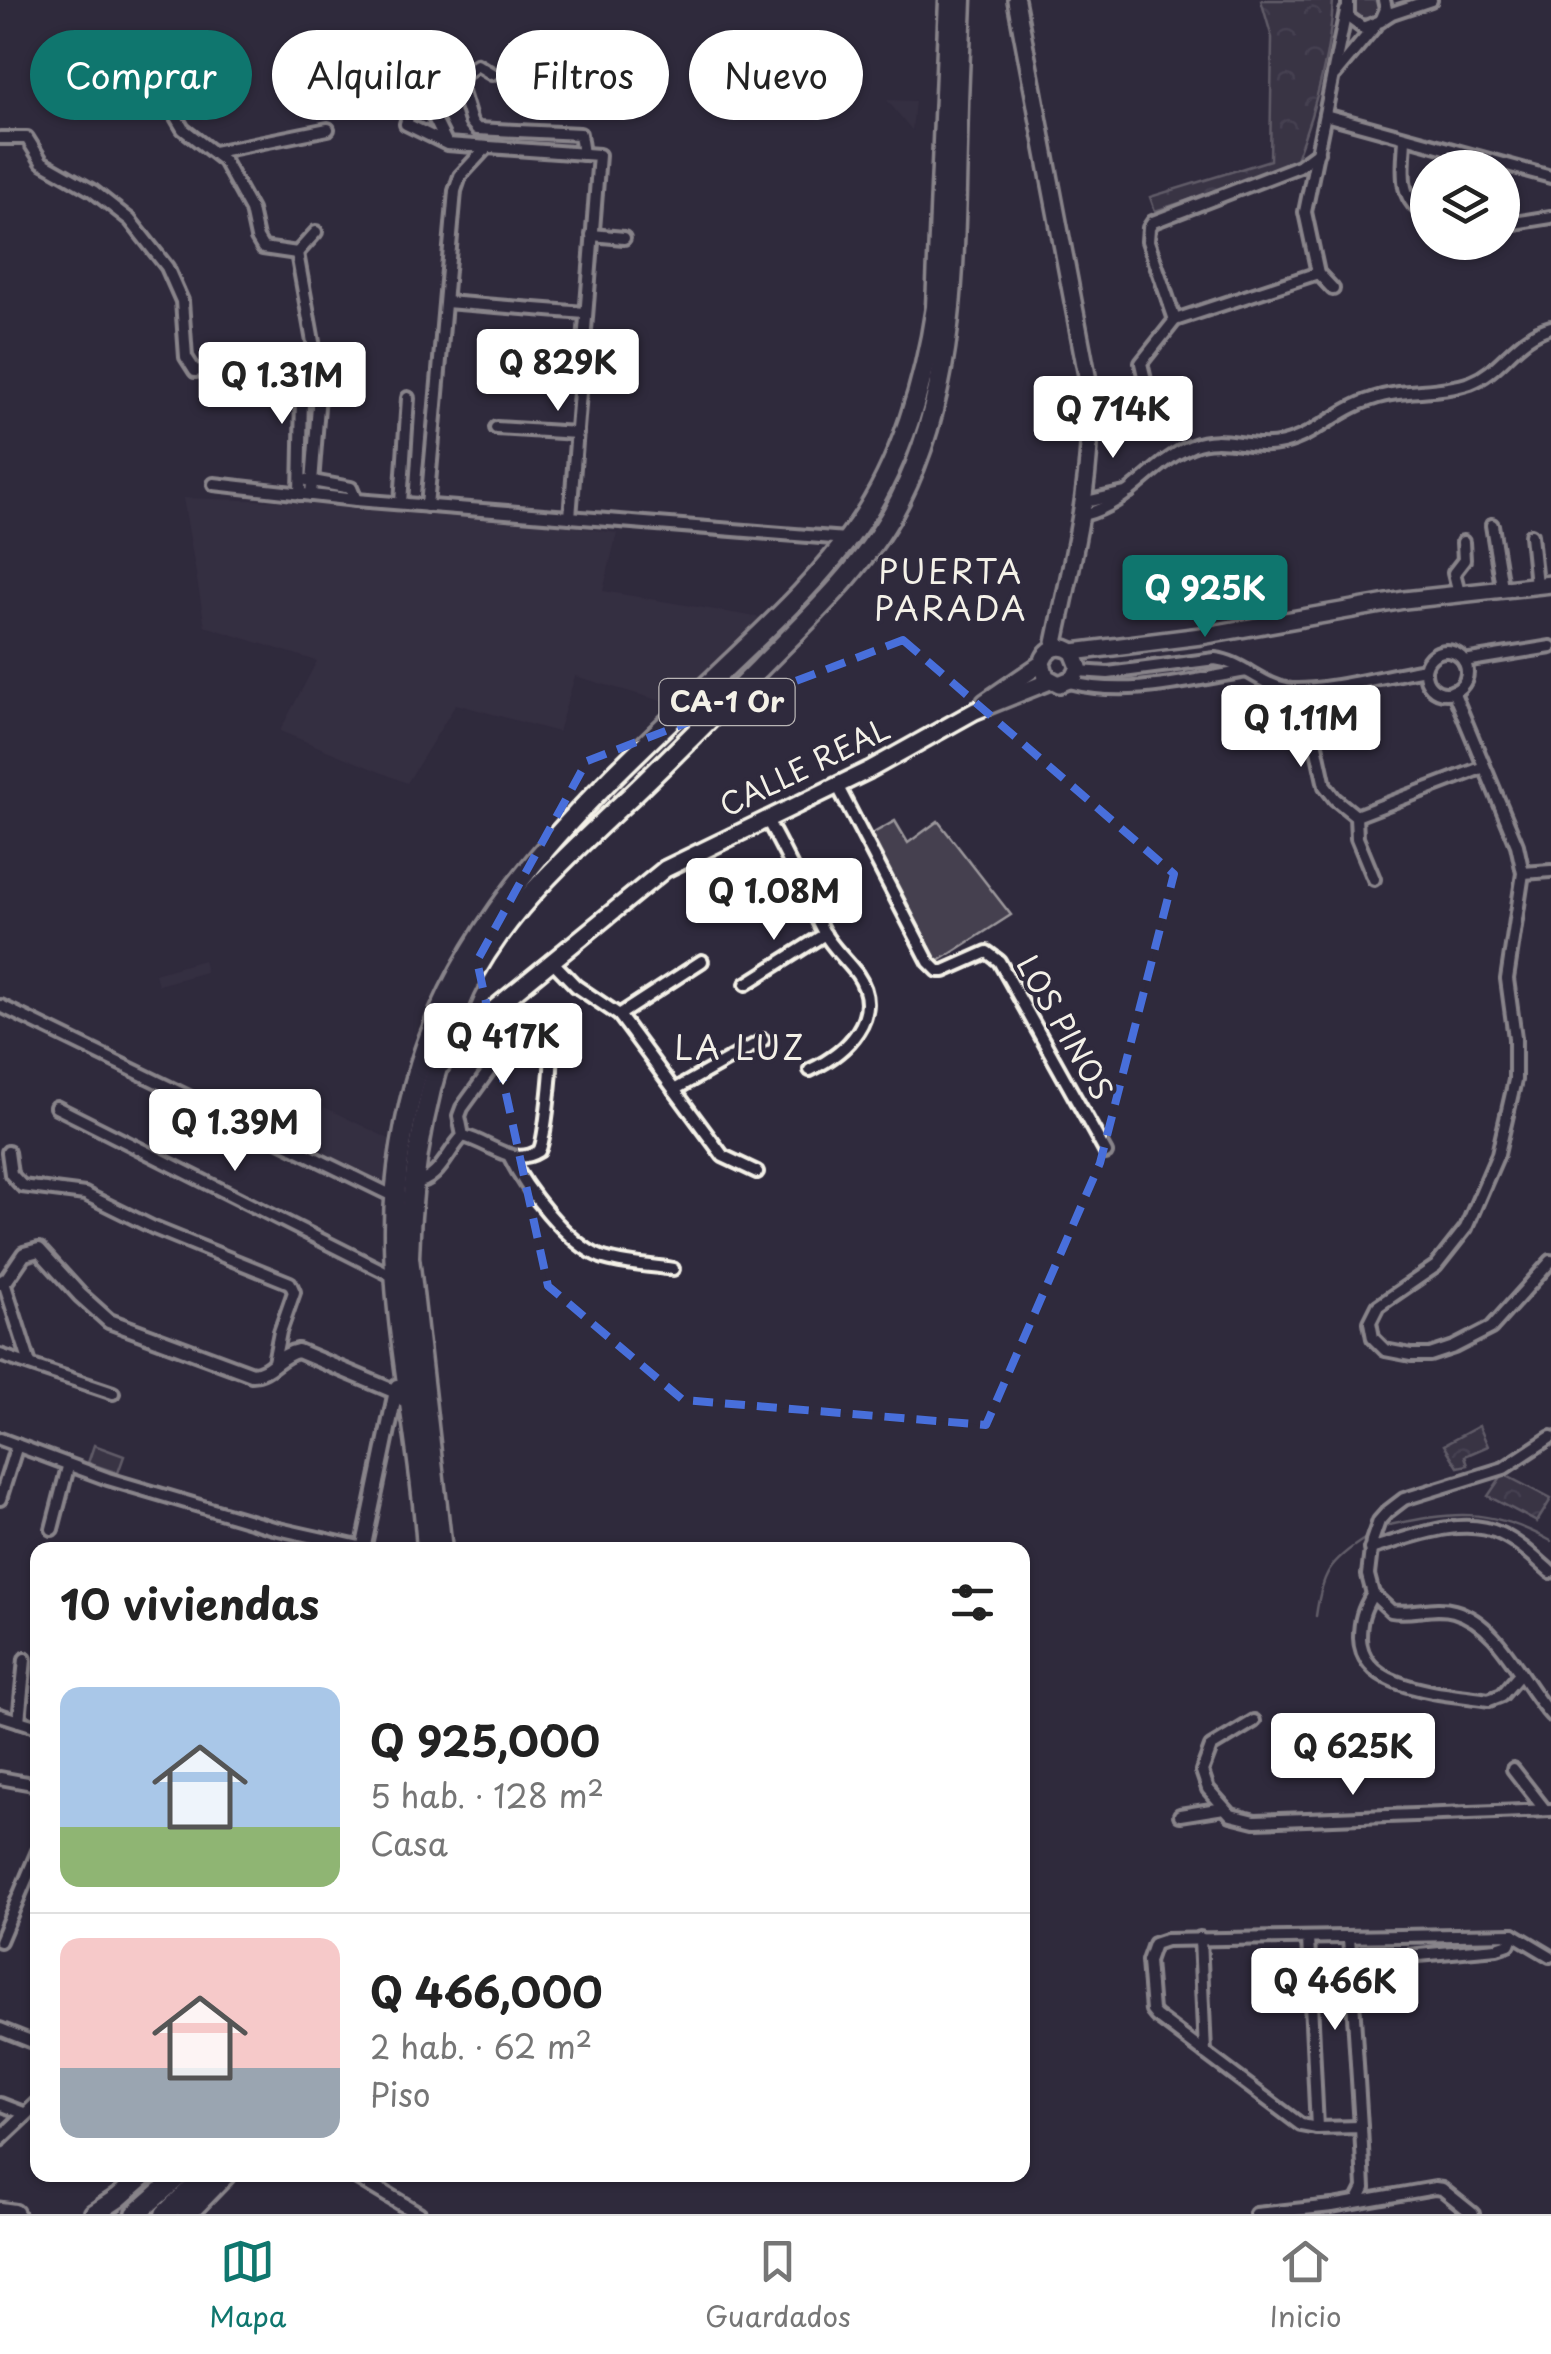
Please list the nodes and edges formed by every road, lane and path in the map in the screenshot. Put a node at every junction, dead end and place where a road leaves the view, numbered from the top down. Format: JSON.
{"nodes":[{"id":1,"x":940,"y":0,"type":"edge"},
{"id":2,"x":949,"y":0,"type":"edge"},
{"id":3,"x":962,"y":0,"type":"edge"},
{"id":4,"x":971,"y":0,"type":"edge"},
{"id":5,"x":1022,"y":0,"type":"edge"},
{"id":6,"x":1384,"y":0,"type":"edge"},
{"id":7,"x":1431,"y":0,"type":"edge"},
{"id":8,"x":1347,"y":5,"type":"edge"},
{"id":9,"x":1378,"y":23,"type":"junction"},
{"id":10,"x":476,"y":67,"type":"edge"},
{"id":11,"x":492,"y":74,"type":"dead end"},
{"id":12,"x":1331,"y":79,"type":"junction"},
{"id":13,"x":950,"y":92,"type":"junction"},
{"id":14,"x":1324,"y":115,"type":"junction"},
{"id":15,"x":177,"y":120,"type":"edge"},
{"id":16,"x":469,"y":120,"type":"edge"},
{"id":17,"x":328,"y":129,"type":"dead end"},
{"id":18,"x":0,"y":138,"type":"edge"},
{"id":19,"x":1405,"y":138,"type":"junction"},
{"id":20,"x":447,"y":144,"type":"junction"},
{"id":21,"x":486,"y":148,"type":"junction"},
{"id":22,"x":1318,"y":151,"type":"junction"},
{"id":23,"x":214,"y":152,"type":"junction"},
{"id":24,"x":583,"y":154,"type":"junction"},
{"id":25,"x":1284,"y":172,"type":"junction"},
{"id":26,"x":1551,"y":178,"type":"edge"},
{"id":27,"x":1309,"y":189,"type":"junction"},
{"id":28,"x":1410,"y":202,"type":"edge"},
{"id":29,"x":1551,"y":217,"type":"edge"},
{"id":30,"x":1520,"y":222,"type":"edge"},
{"id":31,"x":316,"y":232,"type":"dead end"},
{"id":32,"x":592,"y":234,"type":"junction"},
{"id":33,"x":624,"y":238,"type":"dead end"},
{"id":34,"x":298,"y":254,"type":"junction"},
{"id":35,"x":1318,"y":274,"type":"junction"},
{"id":36,"x":1333,"y":289,"type":"dead end"},
{"id":37,"x":446,"y":302,"type":"junction"},
{"id":38,"x":585,"y":313,"type":"junction"},
{"id":39,"x":1175,"y":320,"type":"junction"},
{"id":40,"x":1551,"y":327,"type":"edge"},
{"id":41,"x":314,"y":352,"type":"junction"},
{"id":42,"x":294,"y":356,"type":"junction"},
{"id":43,"x":1149,"y":396,"type":"dead end"},
{"id":44,"x":408,"y":398,"type":"dead end"},
{"id":45,"x":496,"y":428,"type":"dead end"},
{"id":46,"x":577,"y":433,"type":"junction"},
{"id":47,"x":307,"y":480,"type":"junction"},
{"id":48,"x":214,"y":484,"type":"dead end"},
{"id":49,"x":306,"y":495,"type":"junction"},
{"id":50,"x":356,"y":500,"type":"junction"},
{"id":51,"x":400,"y":504,"type":"junction"},
{"id":52,"x":428,"y":506,"type":"junction"},
{"id":53,"x":1084,"y":508,"type":"junction"},
{"id":54,"x":570,"y":518,"type":"junction"},
{"id":55,"x":1492,"y":524,"type":"dead end"},
{"id":56,"x":1531,"y":535,"type":"dead end"},
{"id":57,"x":846,"y":539,"type":"junction"},
{"id":58,"x":1463,"y":542,"type":"dead end"},
{"id":59,"x":1544,"y":584,"type":"edge"},
{"id":60,"x":1502,"y":587,"type":"junction"},
{"id":61,"x":1458,"y":593,"type":"junction"},
{"id":62,"x":1059,"y":622,"type":"junction"},
{"id":63,"x":1551,"y":647,"type":"edge"},
{"id":64,"x":1054,"y":648,"type":"junction"},
{"id":65,"x":1464,"y":661,"type":"junction"},
{"id":66,"x":1042,"y":663,"type":"junction"},
{"id":67,"x":1078,"y":663,"type":"junction"},
{"id":68,"x":1426,"y":669,"type":"junction"},
{"id":69,"x":1248,"y":671,"type":"junction"},
{"id":70,"x":1050,"y":681,"type":"junction"},
{"id":71,"x":1304,"y":690,"type":"junction"},
{"id":72,"x":1453,"y":692,"type":"junction"},
{"id":73,"x":975,"y":710,"type":"junction"},
{"id":74,"x":1484,"y":766,"type":"junction"},
{"id":75,"x":838,"y":786,"type":"junction"},
{"id":76,"x":1356,"y":816,"type":"junction"},
{"id":77,"x":767,"y":820,"type":"junction"},
{"id":78,"x":1551,"y":871,"type":"edge"},
{"id":79,"x":1523,"y":873,"type":"junction"},
{"id":80,"x":1374,"y":879,"type":"dead end"},
{"id":81,"x":825,"y":934,"type":"junction"},
{"id":82,"x":552,"y":960,"type":"junction"},
{"id":83,"x":702,"y":961,"type":"dead end"},
{"id":84,"x":746,"y":984,"type":"dead end"},
{"id":85,"x":1,"y":1006,"type":"edge"},
{"id":86,"x":458,"y":1012,"type":"junction"},
{"id":87,"x":618,"y":1016,"type":"junction"},
{"id":88,"x":473,"y":1026,"type":"junction"},
{"id":89,"x":763,"y":1040,"type":"dead end"},
{"id":90,"x":810,"y":1070,"type":"dead end"},
{"id":91,"x":435,"y":1077,"type":"junction"},
{"id":92,"x":674,"y":1090,"type":"junction"},
{"id":93,"x":56,"y":1107,"type":"dead end"},
{"id":94,"x":463,"y":1136,"type":"junction"},
{"id":95,"x":8,"y":1152,"type":"dead end"},
{"id":96,"x":1106,"y":1153,"type":"dead end"},
{"id":97,"x":418,"y":1156,"type":"junction"},
{"id":98,"x":510,"y":1157,"type":"junction"},
{"id":99,"x":444,"y":1160,"type":"junction"},
{"id":100,"x":757,"y":1172,"type":"dead end"},
{"id":101,"x":414,"y":1183,"type":"junction"},
{"id":102,"x":396,"y":1198,"type":"junction"},
{"id":103,"x":1551,"y":1261,"type":"edge"},
{"id":104,"x":673,"y":1269,"type":"dead end"},
{"id":105,"x":396,"y":1277,"type":"junction"},
{"id":106,"x":2,"y":1283,"type":"edge"},
{"id":107,"x":0,"y":1354,"type":"edge"},
{"id":108,"x":274,"y":1362,"type":"junction"},
{"id":109,"x":30,"y":1364,"type":"junction"},
{"id":110,"x":113,"y":1393,"type":"dead end"},
{"id":111,"x":403,"y":1399,"type":"junction"},
{"id":112,"x":1551,"y":1437,"type":"edge"},
{"id":113,"x":0,"y":1439,"type":"edge"},
{"id":114,"x":16,"y":1445,"type":"junction"},
{"id":115,"x":68,"y":1467,"type":"junction"},
{"id":116,"x":0,"y":1499,"type":"edge"},
{"id":117,"x":52,"y":1529,"type":"dead end"},
{"id":118,"x":334,"y":1542,"type":"edge"},
{"id":119,"x":365,"y":1542,"type":"edge"},
{"id":120,"x":425,"y":1542,"type":"edge"},
{"id":121,"x":441,"y":1542,"type":"edge"},
{"id":122,"x":1370,"y":1548,"type":"junction"},
{"id":123,"x":1551,"y":1572,"type":"edge"},
{"id":124,"x":1372,"y":1594,"type":"junction"},
{"id":125,"x":25,"y":1659,"type":"dead end"},
{"id":126,"x":1520,"y":1674,"type":"junction"},
{"id":127,"x":1551,"y":1714,"type":"edge"},
{"id":128,"x":0,"y":1715,"type":"edge"},
{"id":129,"x":20,"y":1721,"type":"junction"},
{"id":130,"x":1254,"y":1721,"type":"dead end"},
{"id":131,"x":30,"y":1724,"type":"edge"},
{"id":132,"x":1513,"y":1769,"type":"dead end"},
{"id":133,"x":0,"y":1778,"type":"edge"},
{"id":134,"x":30,"y":1784,"type":"edge"},
{"id":135,"x":1224,"y":1808,"type":"junction"},
{"id":136,"x":1548,"y":1810,"type":"edge"},
{"id":137,"x":1180,"y":1814,"type":"dead end"},
{"id":138,"x":30,"y":1870,"type":"edge"},
{"id":139,"x":1513,"y":1934,"type":"junction"},
{"id":140,"x":1349,"y":1937,"type":"junction"},
{"id":141,"x":1200,"y":1938,"type":"junction"},
{"id":142,"x":1308,"y":1938,"type":"junction"},
{"id":143,"x":0,"y":1941,"type":"edge"},
{"id":144,"x":1550,"y":1956,"type":"edge"},
{"id":145,"x":1351,"y":1962,"type":"junction"},
{"id":146,"x":0,"y":2030,"type":"edge"},
{"id":147,"x":30,"y":2039,"type":"edge"},
{"id":148,"x":1205,"y":2053,"type":"junction"},
{"id":149,"x":0,"y":2104,"type":"edge"},
{"id":150,"x":30,"y":2110,"type":"edge"},
{"id":151,"x":26,"y":2114,"type":"junction"},
{"id":152,"x":1361,"y":2127,"type":"junction"},
{"id":153,"x":1317,"y":2128,"type":"junction"},
{"id":154,"x":0,"y":2139,"type":"edge"},
{"id":155,"x":136,"y":2182,"type":"edge"},
{"id":156,"x":172,"y":2182,"type":"edge"},
{"id":157,"x":199,"y":2182,"type":"edge"},
{"id":158,"x":218,"y":2182,"type":"edge"},
{"id":159,"x":366,"y":2182,"type":"edge"},
{"id":160,"x":1358,"y":2200,"type":"junction"},
{"id":161,"x":140,"y":2211,"type":"edge"},
{"id":162,"x":0,"y":2212,"type":"edge"},
{"id":163,"x":14,"y":2214,"type":"edge"},
{"id":164,"x":94,"y":2214,"type":"edge"},
{"id":165,"x":121,"y":2214,"type":"edge"},
{"id":166,"x":165,"y":2214,"type":"edge"},
{"id":167,"x":188,"y":2214,"type":"edge"},
{"id":168,"x":419,"y":2214,"type":"edge"},
{"id":169,"x":1256,"y":2214,"type":"edge"},
{"id":170,"x":1473,"y":2214,"type":"edge"}],
"edges":[{"from":1,"to":13,"type":"highway"},
{"from":2,"to":13,"type":"highway","number":"CA-1 Or"},
{"from":3,"to":13,"type":"highway","number":"CA-1 Or"},
{"from":4,"to":13,"type":"highway"},
{"from":5,"to":53,"type":"main road"},
{"from":6,"to":9,"type":"street"},
{"from":7,"to":9,"type":"street"},
{"from":8,"to":9,"type":"street"},
{"from":8,"to":12,"type":"street"},
{"from":9,"to":12,"type":"street"},
{"from":10,"to":11,"type":"street"},
{"from":12,"to":14,"type":"street"},
{"from":13,"to":57,"type":"highway","number":"CA-1 Or"},
{"from":13,"to":86,"type":"highway","number":"CA-1 Or"},
{"from":14,"to":19,"type":"street"},
{"from":14,"to":22,"type":"street"},
{"from":15,"to":23,"type":"street"},
{"from":16,"to":24,"type":"street"},
{"from":17,"to":23,"type":"street"},
{"from":18,"to":42,"type":"street"},
{"from":19,"to":26,"type":"street"},
{"from":19,"to":28,"type":"street"},
{"from":20,"to":20,"type":"street"},
{"from":20,"to":21,"type":"street"},
{"from":21,"to":24,"type":"street"},
{"from":21,"to":37,"type":"street"},
{"from":22,"to":25,"type":"street"},
{"from":22,"to":27,"type":"street"},
{"from":23,"to":34,"type":"street"},
{"from":24,"to":32,"type":"street"},
{"from":25,"to":27,"type":"street"},
{"from":25,"to":39,"type":"street"},
{"from":27,"to":35,"type":"street"},
{"from":29,"to":30,"type":"street"},
{"from":31,"to":34,"type":"street"},
{"from":32,"to":33,"type":"street"},
{"from":32,"to":38,"type":"street"},
{"from":34,"to":41,"type":"street"},
{"from":35,"to":36,"type":"street"},
{"from":35,"to":39,"type":"street"},
{"from":37,"to":38,"type":"street"},
{"from":37,"to":52,"type":"street"},
{"from":38,"to":46,"type":"street"},
{"from":39,"to":43,"type":"street"},
{"from":40,"to":53,"type":"street"},
{"from":41,"to":42,"type":"street"},
{"from":41,"to":47,"type":"street"},
{"from":42,"to":47,"type":"street"},
{"from":44,"to":51,"type":"street"},
{"from":45,"to":46,"type":"street"},
{"from":46,"to":54,"type":"street"},
{"from":47,"to":49,"type":"street"},
{"from":47,"to":50,"type":"street"},
{"from":48,"to":49,"type":"street"},
{"from":49,"to":50,"type":"street"},
{"from":50,"to":51,"type":"street"},
{"from":51,"to":52,"type":"street"},
{"from":52,"to":54,"type":"street"},
{"from":53,"to":62,"type":"main road"},
{"from":54,"to":57,"type":"street"},
{"from":55,"to":60,"type":"street"},
{"from":56,"to":59,"type":"street"},
{"from":57,"to":102,"type":"highway","number":"CA-1 Or"},
{"from":58,"to":61,"type":"street"},
{"from":59,"to":60,"type":"main road"},
{"from":60,"to":61,"type":"main road"},
{"from":61,"to":67,"type":"main road"},
{"from":62,"to":64,"type":"main road"},
{"from":62,"to":67,"type":"main road"},
{"from":63,"to":65,"type":"street"},
{"from":64,"to":66,"type":"main road"},
{"from":64,"to":67,"type":"main road"},
{"from":65,"to":68,"type":"street"},
{"from":65,"to":72,"type":"street"},
{"from":66,"to":70,"type":"main road"},
{"from":66,"to":73,"type":"main road","name":"CALLE REAL"},
{"from":67,"to":69,"type":"street"},
{"from":67,"to":69,"type":"street"},
{"from":67,"to":70,"type":"main road"},
{"from":68,"to":71,"type":"street"},
{"from":68,"to":72,"type":"street"},
{"from":69,"to":71,"type":"street"},
{"from":70,"to":73,"type":"main road","name":"CALLE REAL"},
{"from":71,"to":76,"type":"street"},
{"from":72,"to":74,"type":"street"},
{"from":73,"to":75,"type":"main road","name":"CALLE REAL"},
{"from":74,"to":76,"type":"street"},
{"from":74,"to":79,"type":"street"},
{"from":75,"to":77,"type":"main road","name":"CALLE REAL"},
{"from":75,"to":96,"type":"street","name":"LOS PINOS"},
{"from":76,"to":80,"type":"street"},
{"from":77,"to":81,"type":"street"},
{"from":77,"to":82,"type":"main road","name":"CALLE REAL"},
{"from":78,"to":79,"type":"street"},
{"from":79,"to":103,"type":"street"},
{"from":81,"to":84,"type":"street"},
{"from":81,"to":90,"type":"street"},
{"from":82,"to":87,"type":"street"},
{"from":82,"to":88,"type":"main road","name":"CALLE REAL"},
{"from":83,"to":87,"type":"street"},
{"from":85,"to":102,"type":"street"},
{"from":86,"to":88,"type":"main road"},
{"from":86,"to":91,"type":"highway","number":"CA-1 Or"},
{"from":87,"to":92,"type":"street"},
{"from":88,"to":91,"type":"main road","name":"CALLE REAL"},
{"from":89,"to":92,"type":"street"},
{"from":91,"to":97,"type":"highway","number":"CA-1 Or"},
{"from":92,"to":100,"type":"street"},
{"from":93,"to":105,"type":"street"},
{"from":94,"to":98,"type":"street"},
{"from":94,"to":98,"type":"street"},
{"from":94,"to":99,"type":"street"},
{"from":95,"to":108,"type":"street"},
{"from":97,"to":99,"type":"street"},
{"from":97,"to":101,"type":"highway","number":"CA-1 Or"},
{"from":98,"to":104,"type":"street"},
{"from":99,"to":101,"type":"street"},
{"from":101,"to":121,"type":"highway","number":"CA-1 Or"},
{"from":102,"to":105,"type":"highway","number":"CA-1 Or"},
{"from":105,"to":111,"type":"highway","number":"CA-1 Or"},
{"from":106,"to":108,"type":"street"},
{"from":106,"to":109,"type":"street"},
{"from":107,"to":109,"type":"street"},
{"from":108,"to":111,"type":"street"},
{"from":109,"to":110,"type":"street"},
{"from":111,"to":119,"type":"street"},
{"from":111,"to":120,"type":"highway","number":"CA-1 Or"},
{"from":112,"to":122,"type":"street"},
{"from":113,"to":114,"type":"street"},
{"from":114,"to":115,"type":"street"},
{"from":114,"to":116,"type":"street"},
{"from":115,"to":117,"type":"street"},
{"from":115,"to":118,"type":"street"},
{"from":122,"to":123,"type":"street"},
{"from":122,"to":124,"type":"street"},
{"from":124,"to":126,"type":"street"},
{"from":124,"to":126,"type":"street"},
{"from":125,"to":129,"type":"street"},
{"from":126,"to":127,"type":"street"},
{"from":128,"to":129,"type":"street"},
{"from":129,"to":131,"type":"street"},
{"from":130,"to":135,"type":"street"},
{"from":132,"to":136,"type":"street"},
{"from":133,"to":134,"type":"street"},
{"from":135,"to":136,"type":"street"},
{"from":135,"to":137,"type":"street"},
{"from":138,"to":143,"type":"street"},
{"from":139,"to":140,"type":"street"},
{"from":139,"to":144,"type":"street"},
{"from":139,"to":145,"type":"street"},
{"from":140,"to":142,"type":"street"},
{"from":140,"to":145,"type":"street"},
{"from":141,"to":142,"type":"street"},
{"from":141,"to":148,"type":"street"},
{"from":141,"to":148,"type":"street"},
{"from":142,"to":153,"type":"street"},
{"from":145,"to":152,"type":"street"},
{"from":146,"to":147,"type":"street"},
{"from":148,"to":153,"type":"street"},
{"from":149,"to":151,"type":"street"},
{"from":150,"to":151,"type":"street"},
{"from":151,"to":154,"type":"street"},
{"from":152,"to":153,"type":"street"},
{"from":152,"to":160,"type":"street"},
{"from":155,"to":164,"type":"highway"},
{"from":156,"to":161,"type":"highway"},
{"from":157,"to":166,"type":"highway"},
{"from":158,"to":167,"type":"highway"},
{"from":159,"to":168,"type":"street"},
{"from":160,"to":169,"type":"street"},
{"from":160,"to":170,"type":"street"},
{"from":161,"to":165,"type":"highway"},
{"from":162,"to":163,"type":"highway"}]}
